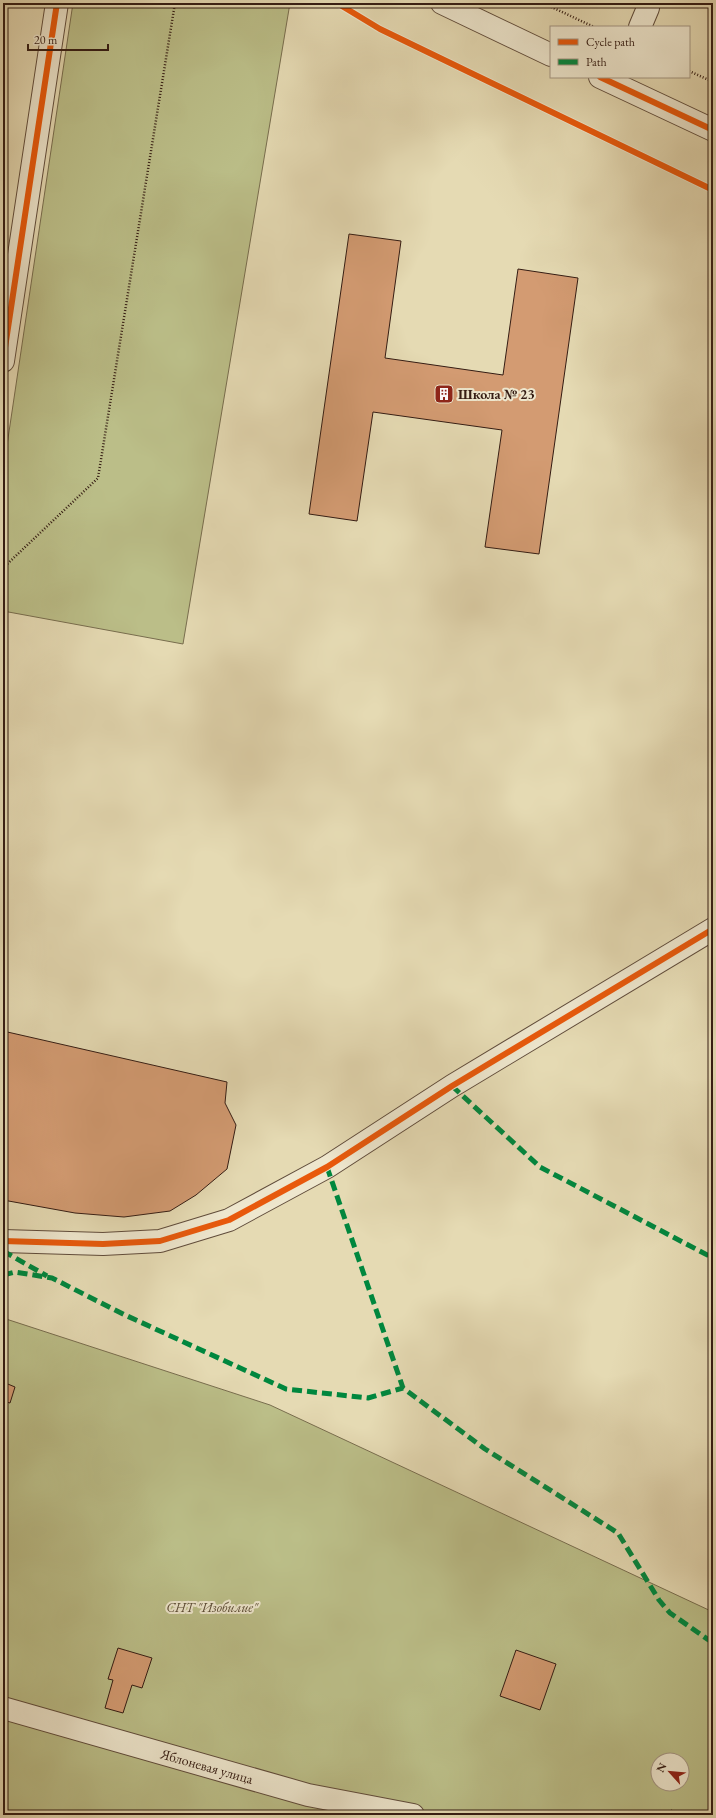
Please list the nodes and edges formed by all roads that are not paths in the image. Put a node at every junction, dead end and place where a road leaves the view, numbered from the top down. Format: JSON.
{"nodes":[{"id":1,"x":57,"y":3,"type":"edge"},
{"id":2,"x":442,"y":3,"type":"edge"},
{"id":3,"x":550,"y":55,"type":"edge"},
{"id":4,"x":610,"y":79,"type":"edge"},
{"id":5,"x":713,"y":130,"type":"edge"},
{"id":6,"x":3,"y":361,"type":"edge"},
{"id":7,"x":713,"y":929,"type":"edge"},
{"id":8,"x":3,"y":1241,"type":"edge"},
{"id":9,"x":3,"y":1708,"type":"edge"},
{"id":10,"x":413,"y":1815,"type":"edge"}],
"edges":[{"from":1,"to":6,"type":"street"},
{"from":2,"to":3,"type":"street"},
{"from":4,"to":5,"type":"street"},
{"from":7,"to":8,"type":"street"},
{"from":9,"to":10,"type":"street","name":"Яблоневая улица"}]}
